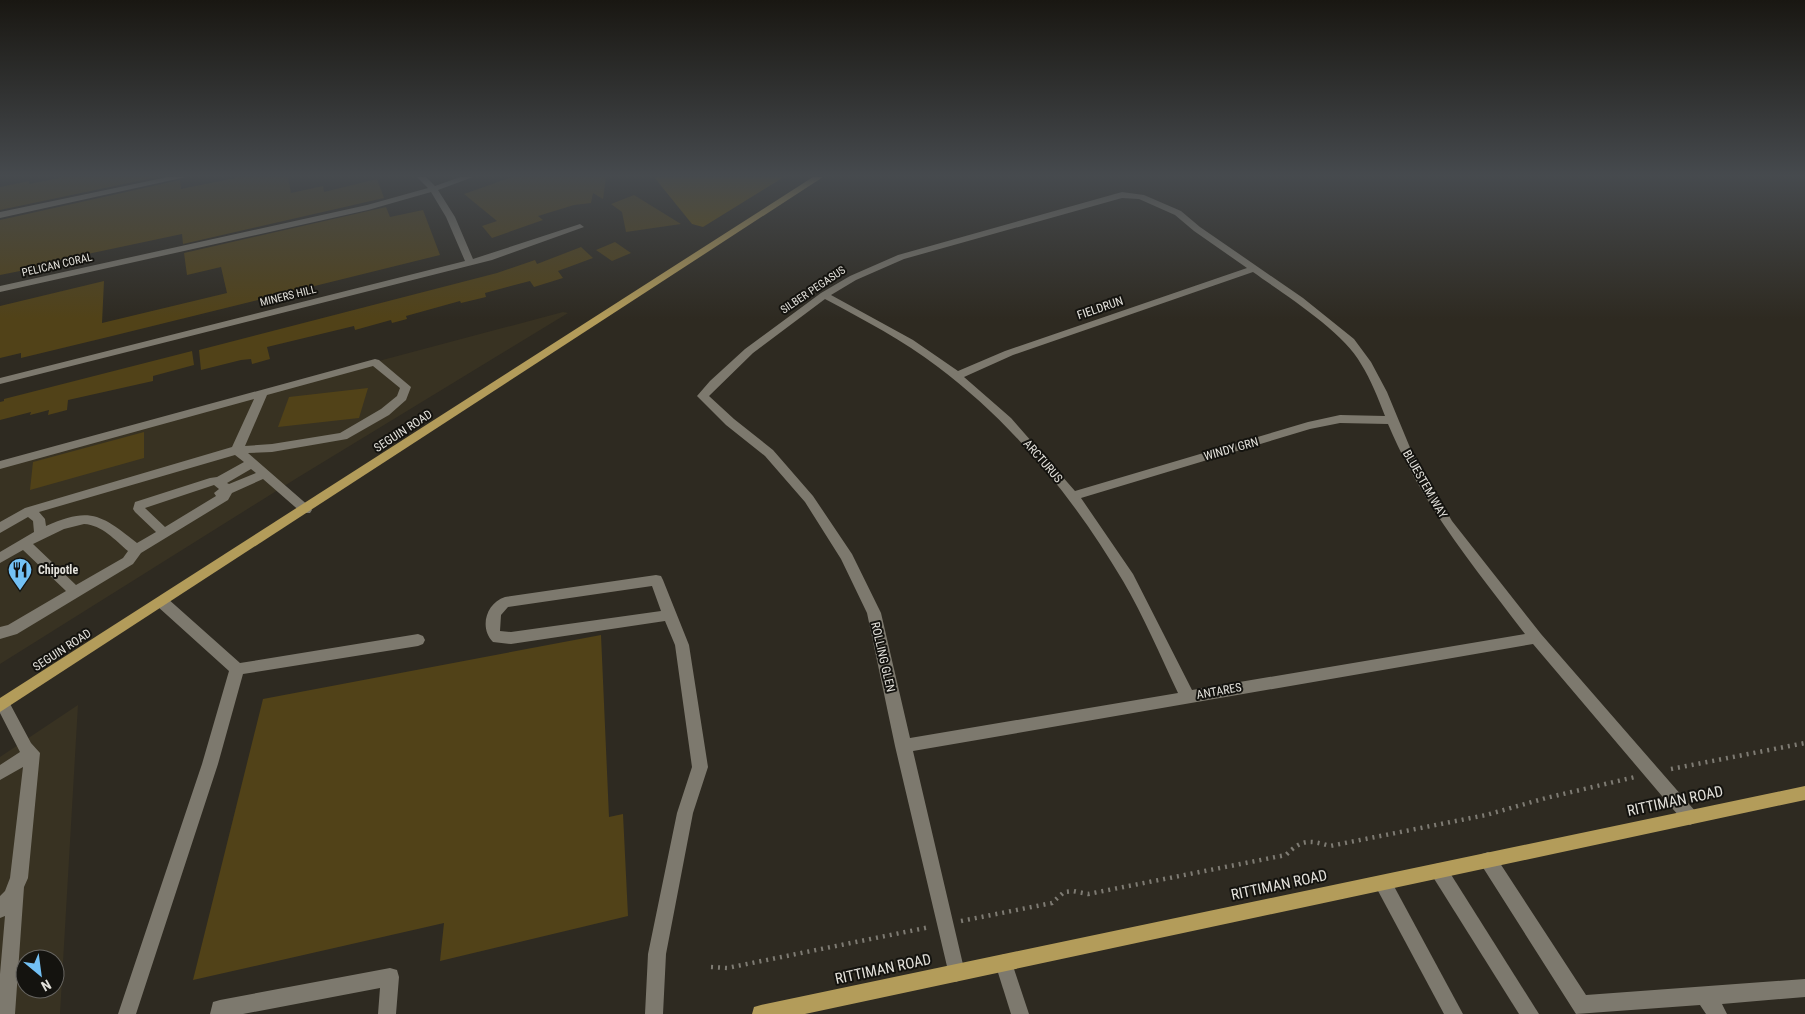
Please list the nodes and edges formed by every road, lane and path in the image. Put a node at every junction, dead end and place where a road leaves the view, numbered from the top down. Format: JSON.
{"nodes":[{"id":1,"x":287,"y":224,"type":"edge"},
{"id":2,"x":452,"y":224,"type":"edge"},
{"id":3,"x":747,"y":224,"type":"edge"},
{"id":4,"x":1018,"y":224,"type":"edge"},
{"id":5,"x":1193,"y":224,"type":"edge"},
{"id":6,"x":580,"y":227,"type":"dead end"},
{"id":7,"x":470,"y":263,"type":"junction"},
{"id":8,"x":1254,"y":269,"type":"junction"},
{"id":9,"x":0,"y":289,"type":"edge"},
{"id":10,"x":824,"y":295,"type":"junction"},
{"id":11,"x":956,"y":376,"type":"junction"},
{"id":12,"x":0,"y":381,"type":"edge"},
{"id":13,"x":262,"y":393,"type":"junction"},
{"id":14,"x":703,"y":396,"type":"joint"},
{"id":15,"x":1392,"y":420,"type":"junction"},
{"id":16,"x":237,"y":450,"type":"junction"},
{"id":17,"x":252,"y":463,"type":"junction"},
{"id":18,"x":0,"y":465,"type":"edge"},
{"id":19,"x":265,"y":474,"type":"junction"},
{"id":20,"x":223,"y":486,"type":"junction"},
{"id":21,"x":1074,"y":496,"type":"junction"},
{"id":22,"x":306,"y":510,"type":"junction"},
{"id":23,"x":30,"y":512,"type":"junction"},
{"id":24,"x":0,"y":528,"type":"edge"},
{"id":25,"x":157,"y":532,"type":"junction"},
{"id":26,"x":41,"y":535,"type":"junction"},
{"id":27,"x":25,"y":544,"type":"junction"},
{"id":28,"x":136,"y":550,"type":"junction"},
{"id":29,"x":0,"y":558,"type":"edge"},
{"id":30,"x":75,"y":592,"type":"junction"},
{"id":31,"x":162,"y":602,"type":"junction"},
{"id":32,"x":670,"y":615,"type":"junction"},
{"id":33,"x":0,"y":633,"type":"edge"},
{"id":34,"x":1536,"y":638,"type":"junction"},
{"id":35,"x":418,"y":640,"type":"dead end"},
{"id":36,"x":237,"y":669,"type":"junction"},
{"id":37,"x":1187,"y":696,"type":"junction"},
{"id":38,"x":1,"y":705,"type":"edge"},
{"id":39,"x":1805,"y":743,"type":"edge"},
{"id":40,"x":903,"y":746,"type":"junction"},
{"id":41,"x":32,"y":753,"type":"junction"},
{"id":42,"x":1683,"y":767,"type":"dead end"},
{"id":43,"x":0,"y":773,"type":"edge"},
{"id":44,"x":1630,"y":778,"type":"dead end"},
{"id":45,"x":1805,"y":793,"type":"edge"},
{"id":46,"x":1690,"y":817,"type":"junction"},
{"id":47,"x":1488,"y":860,"type":"junction"},
{"id":48,"x":1439,"y":871,"type":"junction"},
{"id":49,"x":1383,"y":882,"type":"junction"},
{"id":50,"x":16,"y":888,"type":"junction"},
{"id":51,"x":0,"y":909,"type":"edge"},
{"id":52,"x":977,"y":917,"type":"dead end"},
{"id":53,"x":912,"y":931,"type":"dead end"},
{"id":54,"x":1004,"y":963,"type":"junction"},
{"id":55,"x":711,"y":967,"type":"dead end"},
{"id":56,"x":956,"y":972,"type":"junction"},
{"id":57,"x":1805,"y":988,"type":"edge"},
{"id":58,"x":1704,"y":996,"type":"junction"},
{"id":59,"x":1584,"y":1010,"type":"edge"},
{"id":60,"x":6,"y":1014,"type":"edge"},
{"id":61,"x":126,"y":1014,"type":"edge"},
{"id":62,"x":219,"y":1014,"type":"edge"},
{"id":63,"x":387,"y":1014,"type":"edge"},
{"id":64,"x":654,"y":1014,"type":"edge"},
{"id":65,"x":761,"y":1014,"type":"edge"},
{"id":66,"x":1020,"y":1014,"type":"edge"},
{"id":67,"x":1454,"y":1014,"type":"edge"},
{"id":68,"x":1530,"y":1014,"type":"edge"},
{"id":69,"x":1718,"y":1014,"type":"edge"}],
"edges":[{"from":1,"to":9,"type":"street","name":"PELICAN CORAL"},
{"from":2,"to":7,"type":"street"},
{"from":3,"to":22,"type":"main road","name":"SEGUIN ROAD"},
{"from":4,"to":10,"type":"street","name":"SILBER PEGASUS"},
{"from":5,"to":8,"type":"street","name":"BLUESTEM WAY"},
{"from":6,"to":7,"type":"street","name":"MINERS HILL"},
{"from":7,"to":12,"type":"street","name":"MINERS HILL"},
{"from":8,"to":11,"type":"street","name":"FIELDRUN"},
{"from":8,"to":15,"type":"street","name":"BLUESTEM WAY"},
{"from":10,"to":11,"type":"street","name":"ARCTURUS"},
{"from":10,"to":14,"type":"street","name":"SILBER PEGASUS"},
{"from":11,"to":21,"type":"street","name":"ARCTURUS"},
{"from":13,"to":16,"type":"street"},
{"from":13,"to":16,"type":"street"},
{"from":13,"to":18,"type":"street"},
{"from":14,"to":40,"type":"street","name":"ROLLING GLEN"},
{"from":15,"to":21,"type":"street","name":"WINDY GRN"},
{"from":15,"to":34,"type":"street","name":"BLUESTEM WAY"},
{"from":16,"to":17,"type":"street"},
{"from":16,"to":23,"type":"street"},
{"from":17,"to":19,"type":"street"},
{"from":17,"to":20,"type":"street"},
{"from":19,"to":20,"type":"street"},
{"from":19,"to":22,"type":"street"},
{"from":20,"to":25,"type":"street"},
{"from":20,"to":25,"type":"street"},
{"from":21,"to":37,"type":"street","name":"ARCTURUS"},
{"from":22,"to":31,"type":"main road","name":"SEGUIN ROAD"},
{"from":23,"to":24,"type":"street"},
{"from":23,"to":26,"type":"street"},
{"from":25,"to":28,"type":"street"},
{"from":26,"to":27,"type":"street"},
{"from":26,"to":28,"type":"street"},
{"from":27,"to":29,"type":"street"},
{"from":27,"to":30,"type":"street"},
{"from":28,"to":30,"type":"street"},
{"from":30,"to":33,"type":"street"},
{"from":31,"to":36,"type":"street"},
{"from":31,"to":38,"type":"main road","name":"SEGUIN ROAD"},
{"from":32,"to":32,"type":"street"},
{"from":32,"to":64,"type":"street"},
{"from":34,"to":37,"type":"street","name":"ANTARES"},
{"from":34,"to":46,"type":"street","name":"BLUESTEM WAY"},
{"from":35,"to":36,"type":"street"},
{"from":36,"to":61,"type":"street"},
{"from":37,"to":40,"type":"street","name":"ANTARES"},
{"from":38,"to":41,"type":"street"},
{"from":39,"to":42,"type":"path"},
{"from":40,"to":56,"type":"street","name":"ROLLING GLEN"},
{"from":41,"to":43,"type":"street"},
{"from":41,"to":50,"type":"street"},
{"from":44,"to":52,"type":"path"},
{"from":45,"to":46,"type":"main road","name":"RITTIMAN ROAD"},
{"from":46,"to":47,"type":"main road","name":"RITTIMAN ROAD"},
{"from":47,"to":48,"type":"main road","name":"RITTIMAN ROAD"},
{"from":47,"to":59,"type":"street"},
{"from":48,"to":49,"type":"main road","name":"RITTIMAN ROAD"},
{"from":48,"to":68,"type":"street"},
{"from":49,"to":54,"type":"main road","name":"RITTIMAN ROAD"},
{"from":49,"to":67,"type":"street"},
{"from":50,"to":51,"type":"street"},
{"from":50,"to":60,"type":"street"},
{"from":53,"to":55,"type":"path"},
{"from":54,"to":56,"type":"main road","name":"RITTIMAN ROAD"},
{"from":54,"to":66,"type":"street"},
{"from":56,"to":65,"type":"main road","name":"RITTIMAN ROAD"},
{"from":57,"to":58,"type":"street"},
{"from":58,"to":59,"type":"street"},
{"from":58,"to":69,"type":"street"},
{"from":62,"to":63,"type":"street"}]}
